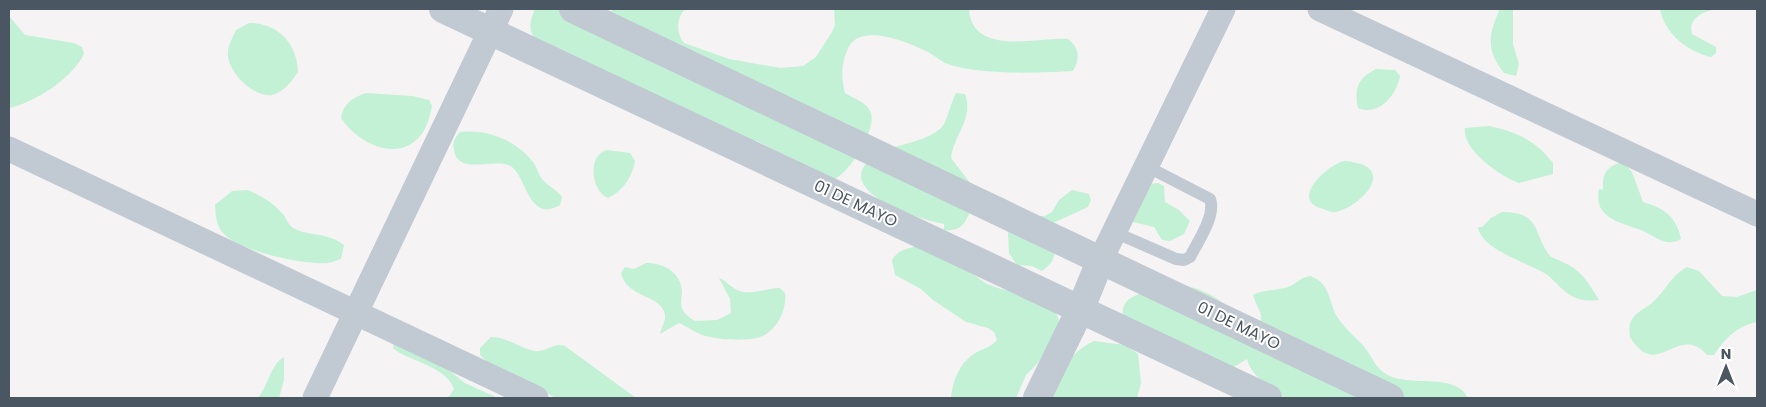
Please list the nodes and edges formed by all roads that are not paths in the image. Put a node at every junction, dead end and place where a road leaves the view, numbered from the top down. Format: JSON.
{"nodes":[{"id":1,"x":442,"y":9,"type":"edge"},
{"id":2,"x":573,"y":9,"type":"edge"},
{"id":3,"x":1223,"y":9,"type":"edge"},
{"id":4,"x":1320,"y":9,"type":"edge"},
{"id":5,"x":494,"y":20,"type":"edge"},
{"id":6,"x":9,"y":149,"type":"edge"},
{"id":7,"x":1146,"y":166,"type":"junction"},
{"id":8,"x":1757,"y":214,"type":"edge"},
{"id":9,"x":1114,"y":232,"type":"junction"},
{"id":10,"x":1101,"y":259,"type":"junction"},
{"id":11,"x":1081,"y":308,"type":"junction"},
{"id":12,"x":355,"y":314,"type":"junction"},
{"id":13,"x":315,"y":398,"type":"edge"},
{"id":14,"x":536,"y":398,"type":"edge"},
{"id":15,"x":1037,"y":398,"type":"edge"},
{"id":16,"x":1268,"y":398,"type":"edge"},
{"id":17,"x":1390,"y":398,"type":"edge"}],
"edges":[{"from":1,"to":5,"type":"street","name":"01 DE MAYO"},
{"from":2,"to":10,"type":"street","name":"01 DE MAYO"},
{"from":3,"to":7,"type":"street"},
{"from":4,"to":8,"type":"street"},
{"from":5,"to":11,"type":"street","name":"01 DE MAYO"},
{"from":5,"to":12,"type":"street"},
{"from":6,"to":12,"type":"street"},
{"from":7,"to":9,"type":"street"},
{"from":7,"to":9,"type":"lane"},
{"from":9,"to":10,"type":"street"},
{"from":10,"to":11,"type":"street"},
{"from":10,"to":17,"type":"street","name":"01 DE MAYO"},
{"from":11,"to":15,"type":"street"},
{"from":11,"to":16,"type":"street","name":"01 DE MAYO"},
{"from":12,"to":13,"type":"street"},
{"from":12,"to":14,"type":"street"}]}
